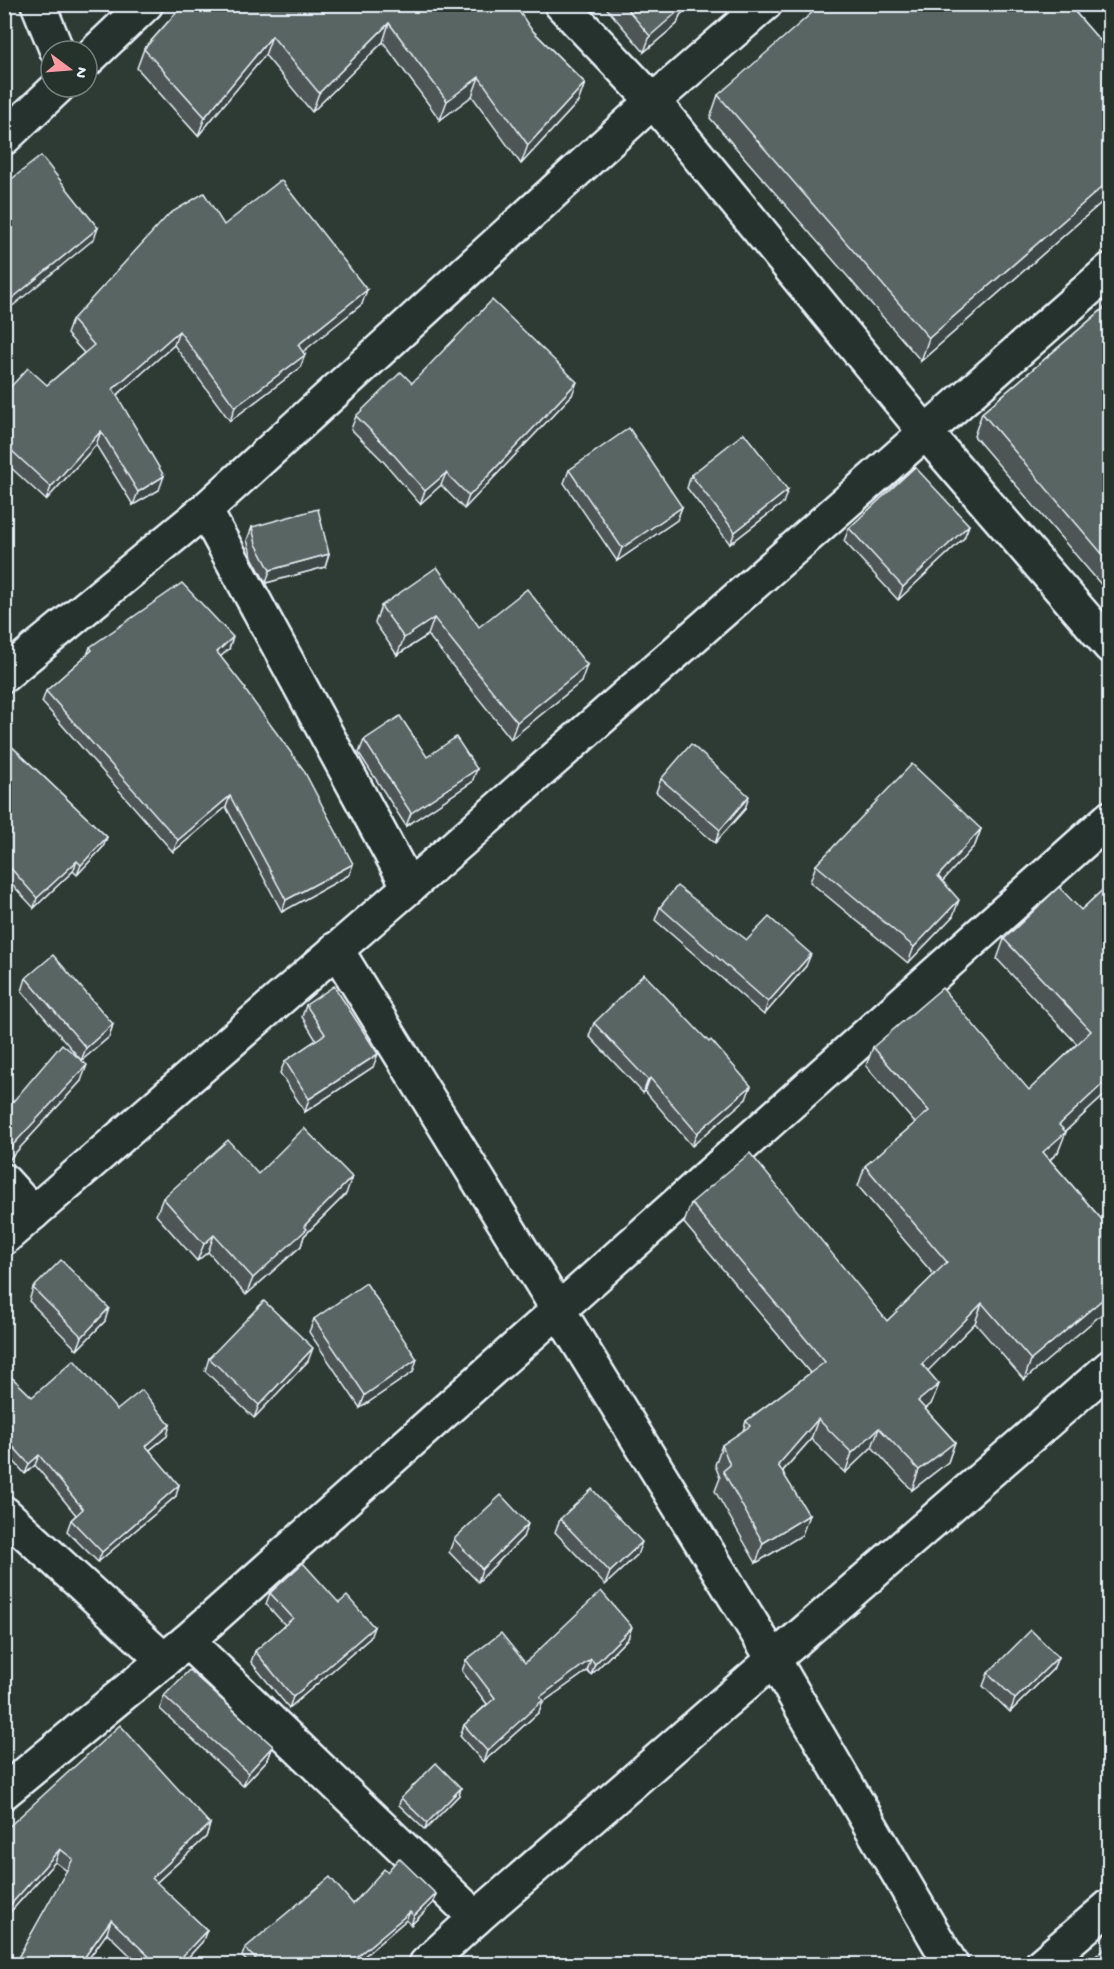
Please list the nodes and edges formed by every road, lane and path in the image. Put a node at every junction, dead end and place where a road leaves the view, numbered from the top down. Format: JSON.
{"nodes":[{"id":1,"x":38,"y":4,"type":"edge"},
{"id":2,"x":146,"y":4,"type":"edge"},
{"id":3,"x":561,"y":4,"type":"edge"},
{"id":4,"x":765,"y":4,"type":"edge"},
{"id":5,"x":1091,"y":4,"type":"edge"},
{"id":6,"x":1110,"y":26,"type":"edge"},
{"id":7,"x":52,"y":39,"type":"edge"},
{"id":8,"x":99,"y":49,"type":"edge"},
{"id":9,"x":45,"y":99,"type":"edge"},
{"id":10,"x":653,"y":101,"type":"junction"},
{"id":11,"x":4,"y":138,"type":"edge"},
{"id":12,"x":1110,"y":270,"type":"edge"},
{"id":13,"x":926,"y":432,"type":"junction"},
{"id":14,"x":205,"y":510,"type":"junction"},
{"id":15,"x":1110,"y":646,"type":"edge"},
{"id":16,"x":11,"y":658,"type":"edge"},
{"id":17,"x":1110,"y":818,"type":"edge"},
{"id":18,"x":409,"y":887,"type":"junction"},
{"id":19,"x":336,"y":949,"type":"junction"},
{"id":20,"x":4,"y":1182,"type":"edge"},
{"id":21,"x":33,"y":1213,"type":"junction"},
{"id":22,"x":4,"y":1238,"type":"edge"},
{"id":23,"x":558,"y":1310,"type":"junction"},
{"id":24,"x":1110,"y":1367,"type":"edge"},
{"id":25,"x":4,"y":1513,"type":"edge"},
{"id":26,"x":175,"y":1651,"type":"junction"},
{"id":27,"x":774,"y":1660,"type":"junction"},
{"id":28,"x":4,"y":1792,"type":"edge"},
{"id":29,"x":1110,"y":1906,"type":"edge"},
{"id":30,"x":476,"y":1918,"type":"junction"},
{"id":31,"x":426,"y":1965,"type":"edge"},
{"id":32,"x":951,"y":1965,"type":"edge"},
{"id":33,"x":1042,"y":1965,"type":"edge"}],
"edges":[{"from":1,"to":7,"type":"street"},
{"from":2,"to":8,"type":"street"},
{"from":3,"to":10,"type":"street"},
{"from":4,"to":10,"type":"street"},
{"from":5,"to":6,"type":"street"},
{"from":9,"to":11,"type":"street"},
{"from":10,"to":13,"type":"street"},
{"from":10,"to":14,"type":"street"},
{"from":12,"to":13,"type":"street"},
{"from":13,"to":15,"type":"street"},
{"from":13,"to":18,"type":"street"},
{"from":14,"to":16,"type":"street"},
{"from":14,"to":18,"type":"street"},
{"from":17,"to":23,"type":"street"},
{"from":18,"to":19,"type":"street"},
{"from":19,"to":21,"type":"street"},
{"from":19,"to":23,"type":"street"},
{"from":20,"to":21,"type":"street"},
{"from":21,"to":22,"type":"street"},
{"from":23,"to":26,"type":"street"},
{"from":23,"to":27,"type":"street"},
{"from":24,"to":27,"type":"street"},
{"from":25,"to":26,"type":"street"},
{"from":26,"to":28,"type":"street"},
{"from":26,"to":30,"type":"street"},
{"from":27,"to":30,"type":"street"},
{"from":27,"to":32,"type":"street"},
{"from":29,"to":33,"type":"street"},
{"from":30,"to":31,"type":"street"}]}
